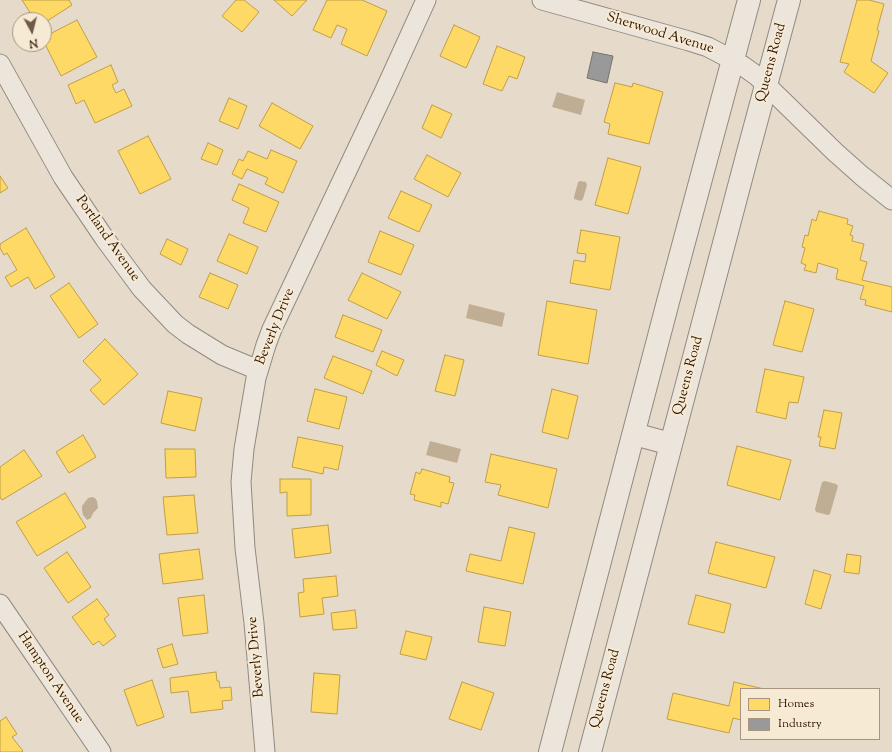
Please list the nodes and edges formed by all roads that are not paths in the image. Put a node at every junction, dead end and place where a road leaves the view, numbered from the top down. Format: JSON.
{"nodes":[{"id":1,"x":426,"y":0,"type":"edge"},
{"id":2,"x":542,"y":0,"type":"edge"},
{"id":3,"x":749,"y":0,"type":"edge"},
{"id":4,"x":789,"y":0,"type":"edge"},
{"id":5,"x":733,"y":60,"type":"junction"},
{"id":6,"x":0,"y":64,"type":"edge"},
{"id":7,"x":766,"y":85,"type":"junction"},
{"id":8,"x":892,"y":200,"type":"edge"},
{"id":9,"x":258,"y":370,"type":"junction"},
{"id":10,"x":634,"y":434,"type":"junction"},
{"id":11,"x":671,"y":444,"type":"junction"},
{"id":12,"x":0,"y":604,"type":"edge"},
{"id":13,"x":101,"y":752,"type":"edge"},
{"id":14,"x":265,"y":752,"type":"edge"},
{"id":15,"x":550,"y":752,"type":"edge"},
{"id":16,"x":590,"y":752,"type":"edge"}],
"edges":[{"from":1,"to":9,"type":"street","name":"Beverly Drive"},
{"from":2,"to":5,"type":"street","name":"Sherwood Avenue"},
{"from":3,"to":5,"type":"street"},
{"from":4,"to":7,"type":"street","name":"Queens Road"},
{"from":5,"to":7,"type":"street","name":"Sherwood Avenue"},
{"from":5,"to":10,"type":"street"},
{"from":6,"to":9,"type":"street","name":"Portland Avenue"},
{"from":7,"to":8,"type":"street","name":"Sherwood Avenue"},
{"from":7,"to":11,"type":"street","name":"Queens Road"},
{"from":9,"to":14,"type":"street","name":"Beverly Drive"},
{"from":10,"to":11,"type":"street"},
{"from":10,"to":15,"type":"street"},
{"from":11,"to":16,"type":"street","name":"Queens Road"},
{"from":12,"to":13,"type":"street","name":"Hampton Avenue"}]}
